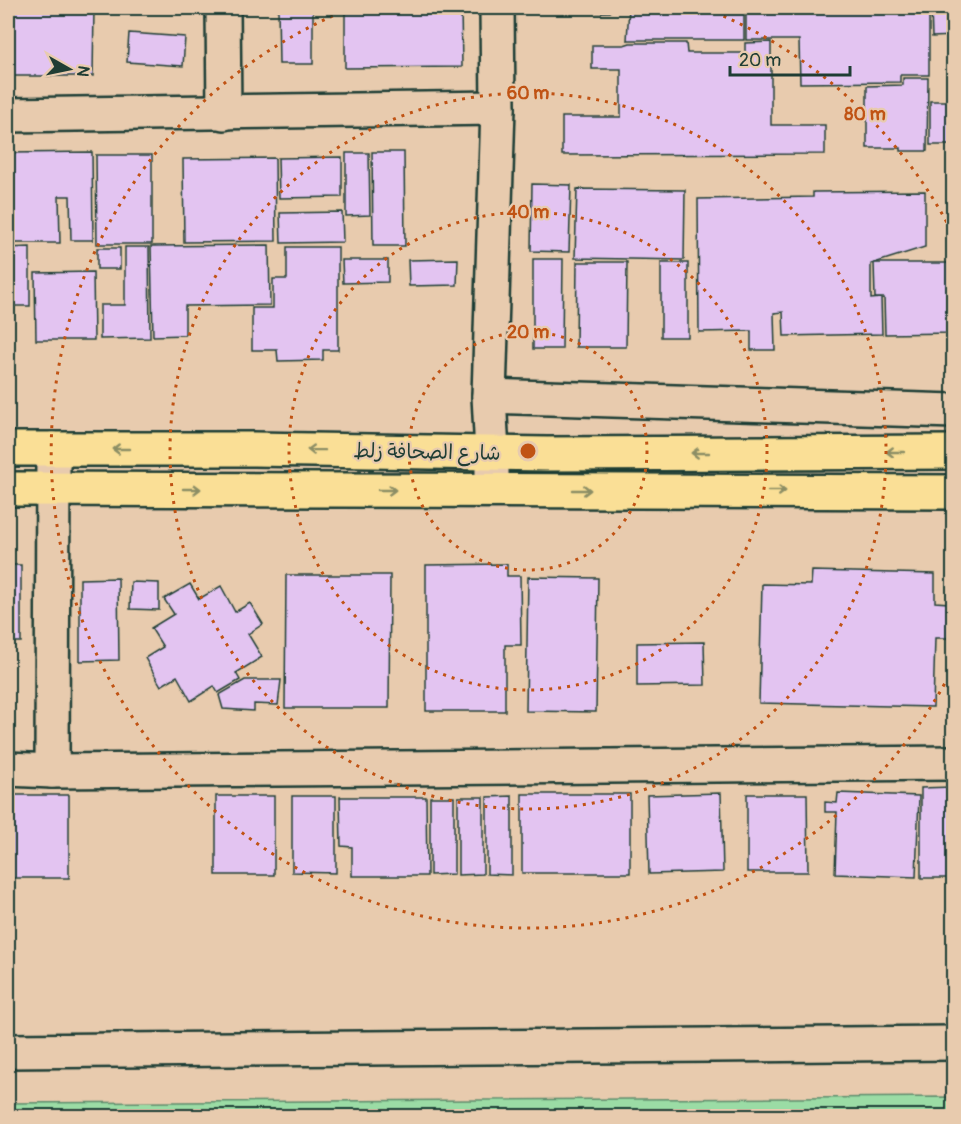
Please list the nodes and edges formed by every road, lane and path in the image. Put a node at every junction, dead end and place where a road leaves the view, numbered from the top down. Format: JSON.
{"nodes":[{"id":1,"x":223,"y":8,"type":"edge"},
{"id":2,"x":497,"y":8,"type":"edge"},
{"id":3,"x":498,"y":108,"type":"junction"},
{"id":4,"x":224,"y":113,"type":"junction"},
{"id":5,"x":8,"y":115,"type":"edge"},
{"id":6,"x":489,"y":396,"type":"junction"},
{"id":7,"x":954,"y":411,"type":"edge"},
{"id":8,"x":8,"y":449,"type":"edge"},
{"id":9,"x":53,"y":449,"type":"junction"},
{"id":10,"x":954,"y":452,"type":"edge"},
{"id":11,"x":492,"y":453,"type":"junction"},
{"id":12,"x":53,"y":488,"type":"junction"},
{"id":13,"x":8,"y":489,"type":"edge"},
{"id":14,"x":492,"y":490,"type":"junction"},
{"id":15,"x":954,"y":492,"type":"edge"},
{"id":16,"x":954,"y":763,"type":"edge"},
{"id":17,"x":8,"y":770,"type":"edge"},
{"id":18,"x":52,"y":771,"type":"junction"},
{"id":19,"x":954,"y":1043,"type":"edge"},
{"id":20,"x":8,"y":1051,"type":"edge"}],
"edges":[{"from":1,"to":4,"type":"street"},
{"from":2,"to":3,"type":"street"},
{"from":3,"to":4,"type":"street"},
{"from":3,"to":6,"type":"street"},
{"from":4,"to":5,"type":"street"},
{"from":6,"to":7,"type":"street"},
{"from":6,"to":11,"type":"street"},
{"from":8,"to":9,"type":"highway","name":"شارع الصحافة زلط"},
{"from":11,"to":9,"type":"highway","name":"شارع الصحافة زلط","one_way":true},
{"from":9,"to":12,"type":"street"},
{"from":10,"to":11,"type":"highway","name":"شارع الصحافة زلط","one_way":true},
{"from":11,"to":14,"type":"street"},
{"from":12,"to":13,"type":"highway","name":"شارع الصحافة زلط"},
{"from":12,"to":14,"type":"highway","name":"شارع الصحافة زلط","one_way":true},
{"from":12,"to":18,"type":"street"},
{"from":14,"to":15,"type":"highway","name":"شارع الصحافة زلط","one_way":true},
{"from":16,"to":18,"type":"street"},
{"from":17,"to":18,"type":"street"},
{"from":19,"to":20,"type":"street"}]}
